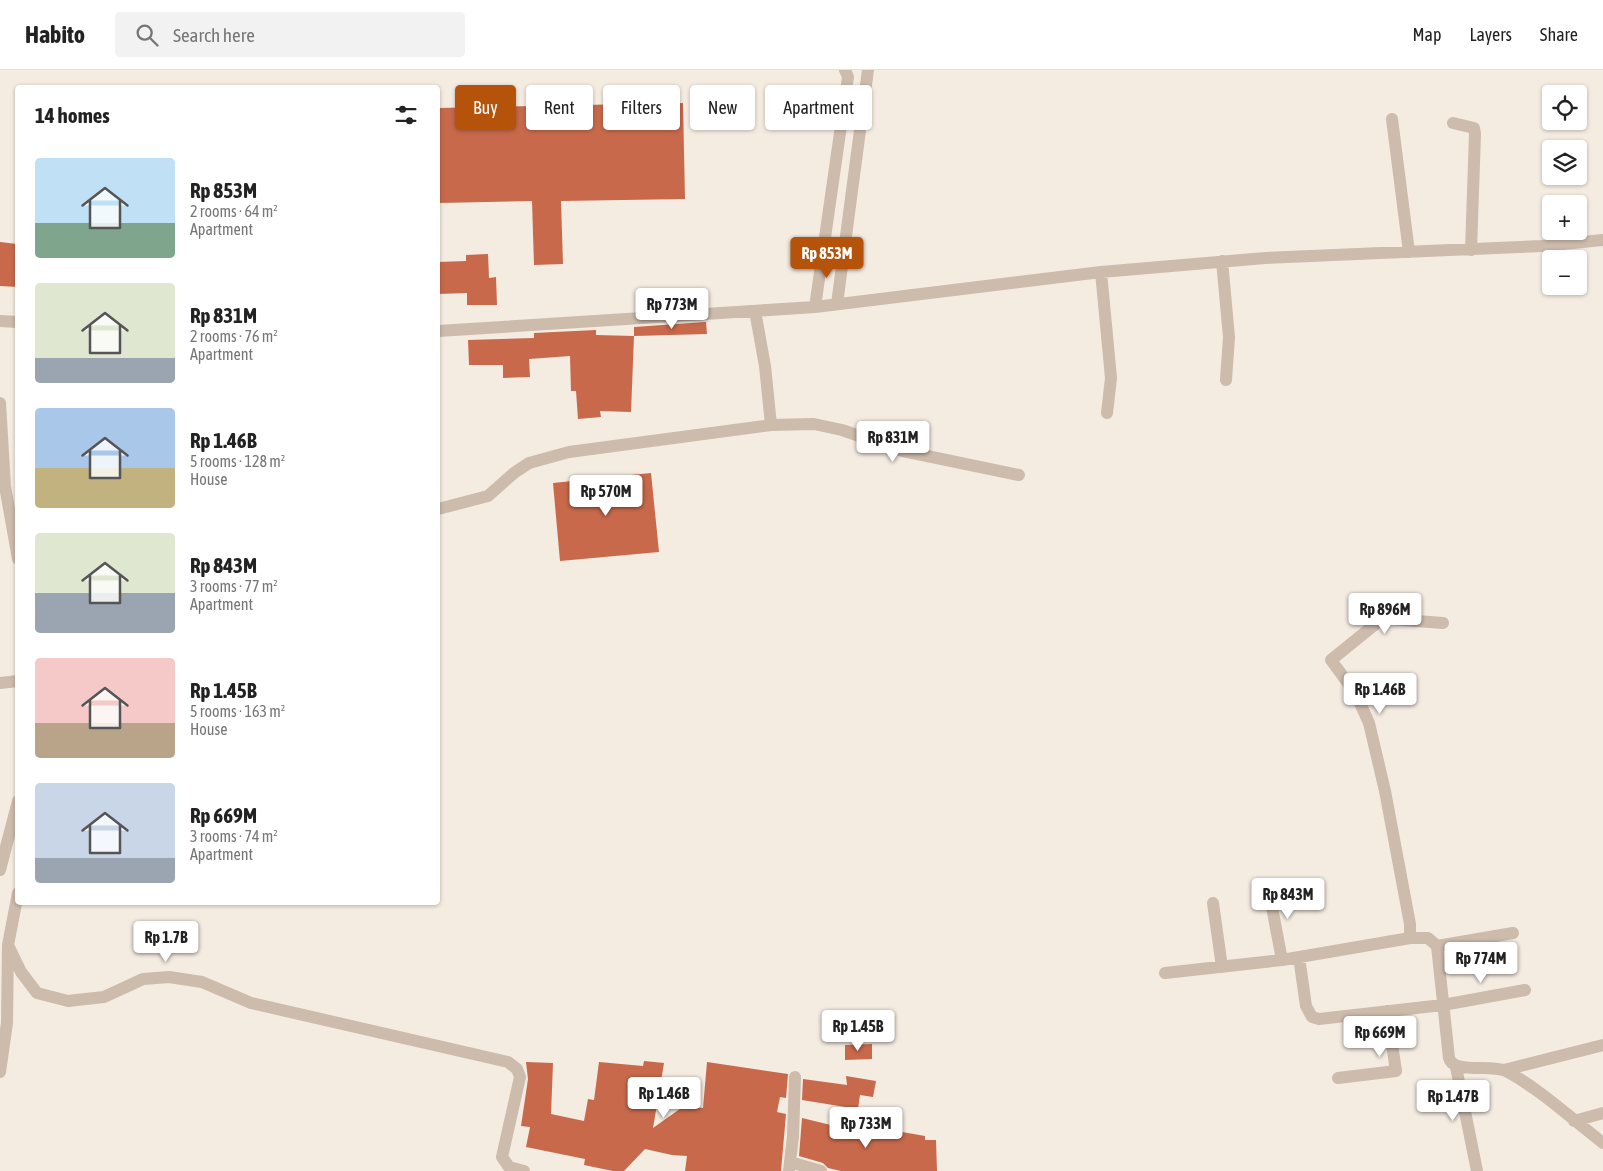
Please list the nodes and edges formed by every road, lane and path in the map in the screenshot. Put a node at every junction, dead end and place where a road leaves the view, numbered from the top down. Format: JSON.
{"nodes":[{"id":1,"x":845,"y":70,"type":"edge"},
{"id":2,"x":868,"y":70,"type":"edge"},
{"id":3,"x":847,"y":85,"type":"edge"},
{"id":4,"x":867,"y":85,"type":"edge"},
{"id":5,"x":1392,"y":119,"type":"dead end"},
{"id":6,"x":1453,"y":124,"type":"dead end"},
{"id":7,"x":840,"y":130,"type":"edge"},
{"id":8,"x":861,"y":130,"type":"edge"},
{"id":9,"x":825,"y":237,"type":"junction"},
{"id":10,"x":846,"y":238,"type":"junction"},
{"id":11,"x":1603,"y":240,"type":"edge"},
{"id":12,"x":1471,"y":250,"type":"junction"},
{"id":13,"x":1409,"y":252,"type":"junction"},
{"id":14,"x":1222,"y":262,"type":"junction"},
{"id":15,"x":1101,"y":272,"type":"junction"},
{"id":16,"x":837,"y":304,"type":"junction"},
{"id":17,"x":815,"y":307,"type":"junction"},
{"id":18,"x":755,"y":311,"type":"junction"},
{"id":19,"x":0,"y":321,"type":"edge"},
{"id":20,"x":15,"y":322,"type":"edge"},
{"id":21,"x":440,"y":331,"type":"edge"},
{"id":22,"x":1226,"y":380,"type":"dead end"},
{"id":23,"x":0,"y":403,"type":"edge"},
{"id":24,"x":1107,"y":413,"type":"dead end"},
{"id":25,"x":771,"y":424,"type":"junction"},
{"id":26,"x":1020,"y":475,"type":"dead end"},
{"id":27,"x":3,"y":486,"type":"edge"},
{"id":28,"x":440,"y":508,"type":"edge"},
{"id":29,"x":15,"y":543,"type":"edge"},
{"id":30,"x":1443,"y":623,"type":"dead end"},
{"id":31,"x":15,"y":681,"type":"edge"},
{"id":32,"x":0,"y":683,"type":"edge"},
{"id":33,"x":15,"y":812,"type":"edge"},
{"id":34,"x":0,"y":870,"type":"edge"},
{"id":35,"x":1268,"y":886,"type":"dead end"},
{"id":36,"x":1214,"y":903,"type":"dead end"},
{"id":37,"x":16,"y":905,"type":"edge"},
{"id":38,"x":1513,"y":933,"type":"dead end"},
{"id":39,"x":1410,"y":938,"type":"junction"},
{"id":40,"x":8,"y":945,"type":"junction"},
{"id":41,"x":1437,"y":946,"type":"junction"},
{"id":42,"x":1299,"y":957,"type":"junction"},
{"id":43,"x":1282,"y":960,"type":"junction"},
{"id":44,"x":1222,"y":967,"type":"junction"},
{"id":45,"x":1165,"y":973,"type":"dead end"},
{"id":46,"x":1525,"y":990,"type":"dead end"},
{"id":47,"x":1443,"y":1005,"type":"junction"},
{"id":48,"x":1387,"y":1011,"type":"junction"},
{"id":49,"x":1603,"y":1045,"type":"edge"},
{"id":50,"x":1,"y":1055,"type":"edge"},
{"id":51,"x":1456,"y":1067,"type":"junction"},
{"id":52,"x":1504,"y":1070,"type":"junction"},
{"id":53,"x":0,"y":1072,"type":"edge"},
{"id":54,"x":795,"y":1077,"type":"dead end"},
{"id":55,"x":1338,"y":1078,"type":"dead end"},
{"id":56,"x":1603,"y":1113,"type":"edge"},
{"id":57,"x":1574,"y":1120,"type":"junction"},
{"id":58,"x":1603,"y":1143,"type":"edge"},
{"id":59,"x":789,"y":1166,"type":"edge"},
{"id":60,"x":524,"y":1171,"type":"edge"},
{"id":61,"x":821,"y":1171,"type":"edge"},
{"id":62,"x":1477,"y":1171,"type":"edge"}],
"edges":[{"from":1,"to":3,"type":"street"},
{"from":2,"to":4,"type":"street"},
{"from":5,"to":13,"type":"street"},
{"from":6,"to":12,"type":"street"},
{"from":7,"to":9,"type":"street"},
{"from":8,"to":10,"type":"street"},
{"from":9,"to":10,"type":"street"},
{"from":9,"to":17,"type":"street"},
{"from":10,"to":16,"type":"street"},
{"from":11,"to":12,"type":"street"},
{"from":12,"to":13,"type":"street"},
{"from":13,"to":14,"type":"street"},
{"from":14,"to":15,"type":"street"},
{"from":14,"to":22,"type":"street"},
{"from":15,"to":16,"type":"street"},
{"from":15,"to":24,"type":"street"},
{"from":16,"to":17,"type":"street"},
{"from":17,"to":18,"type":"street"},
{"from":18,"to":21,"type":"street"},
{"from":18,"to":25,"type":"street"},
{"from":19,"to":20,"type":"street"},
{"from":23,"to":27,"type":"street"},
{"from":25,"to":26,"type":"street"},
{"from":25,"to":28,"type":"street"},
{"from":27,"to":29,"type":"street"},
{"from":30,"to":39,"type":"street"},
{"from":31,"to":32,"type":"street"},
{"from":33,"to":34,"type":"street"},
{"from":35,"to":43,"type":"street"},
{"from":36,"to":44,"type":"street"},
{"from":37,"to":40,"type":"street"},
{"from":38,"to":41,"type":"street"},
{"from":39,"to":41,"type":"street"},
{"from":39,"to":42,"type":"street"},
{"from":40,"to":50,"type":"street"},
{"from":40,"to":60,"type":"street"},
{"from":41,"to":47,"type":"street"},
{"from":42,"to":43,"type":"street"},
{"from":42,"to":48,"type":"street"},
{"from":43,"to":44,"type":"street"},
{"from":44,"to":45,"type":"street"},
{"from":46,"to":47,"type":"street"},
{"from":47,"to":48,"type":"street"},
{"from":47,"to":51,"type":"street"},
{"from":48,"to":55,"type":"street"},
{"from":49,"to":52,"type":"street"},
{"from":50,"to":53,"type":"street"},
{"from":51,"to":52,"type":"street"},
{"from":51,"to":62,"type":"street"},
{"from":52,"to":57,"type":"street"},
{"from":54,"to":59,"type":"street"},
{"from":56,"to":57,"type":"street"},
{"from":57,"to":58,"type":"street"},
{"from":59,"to":61,"type":"street"}]}
